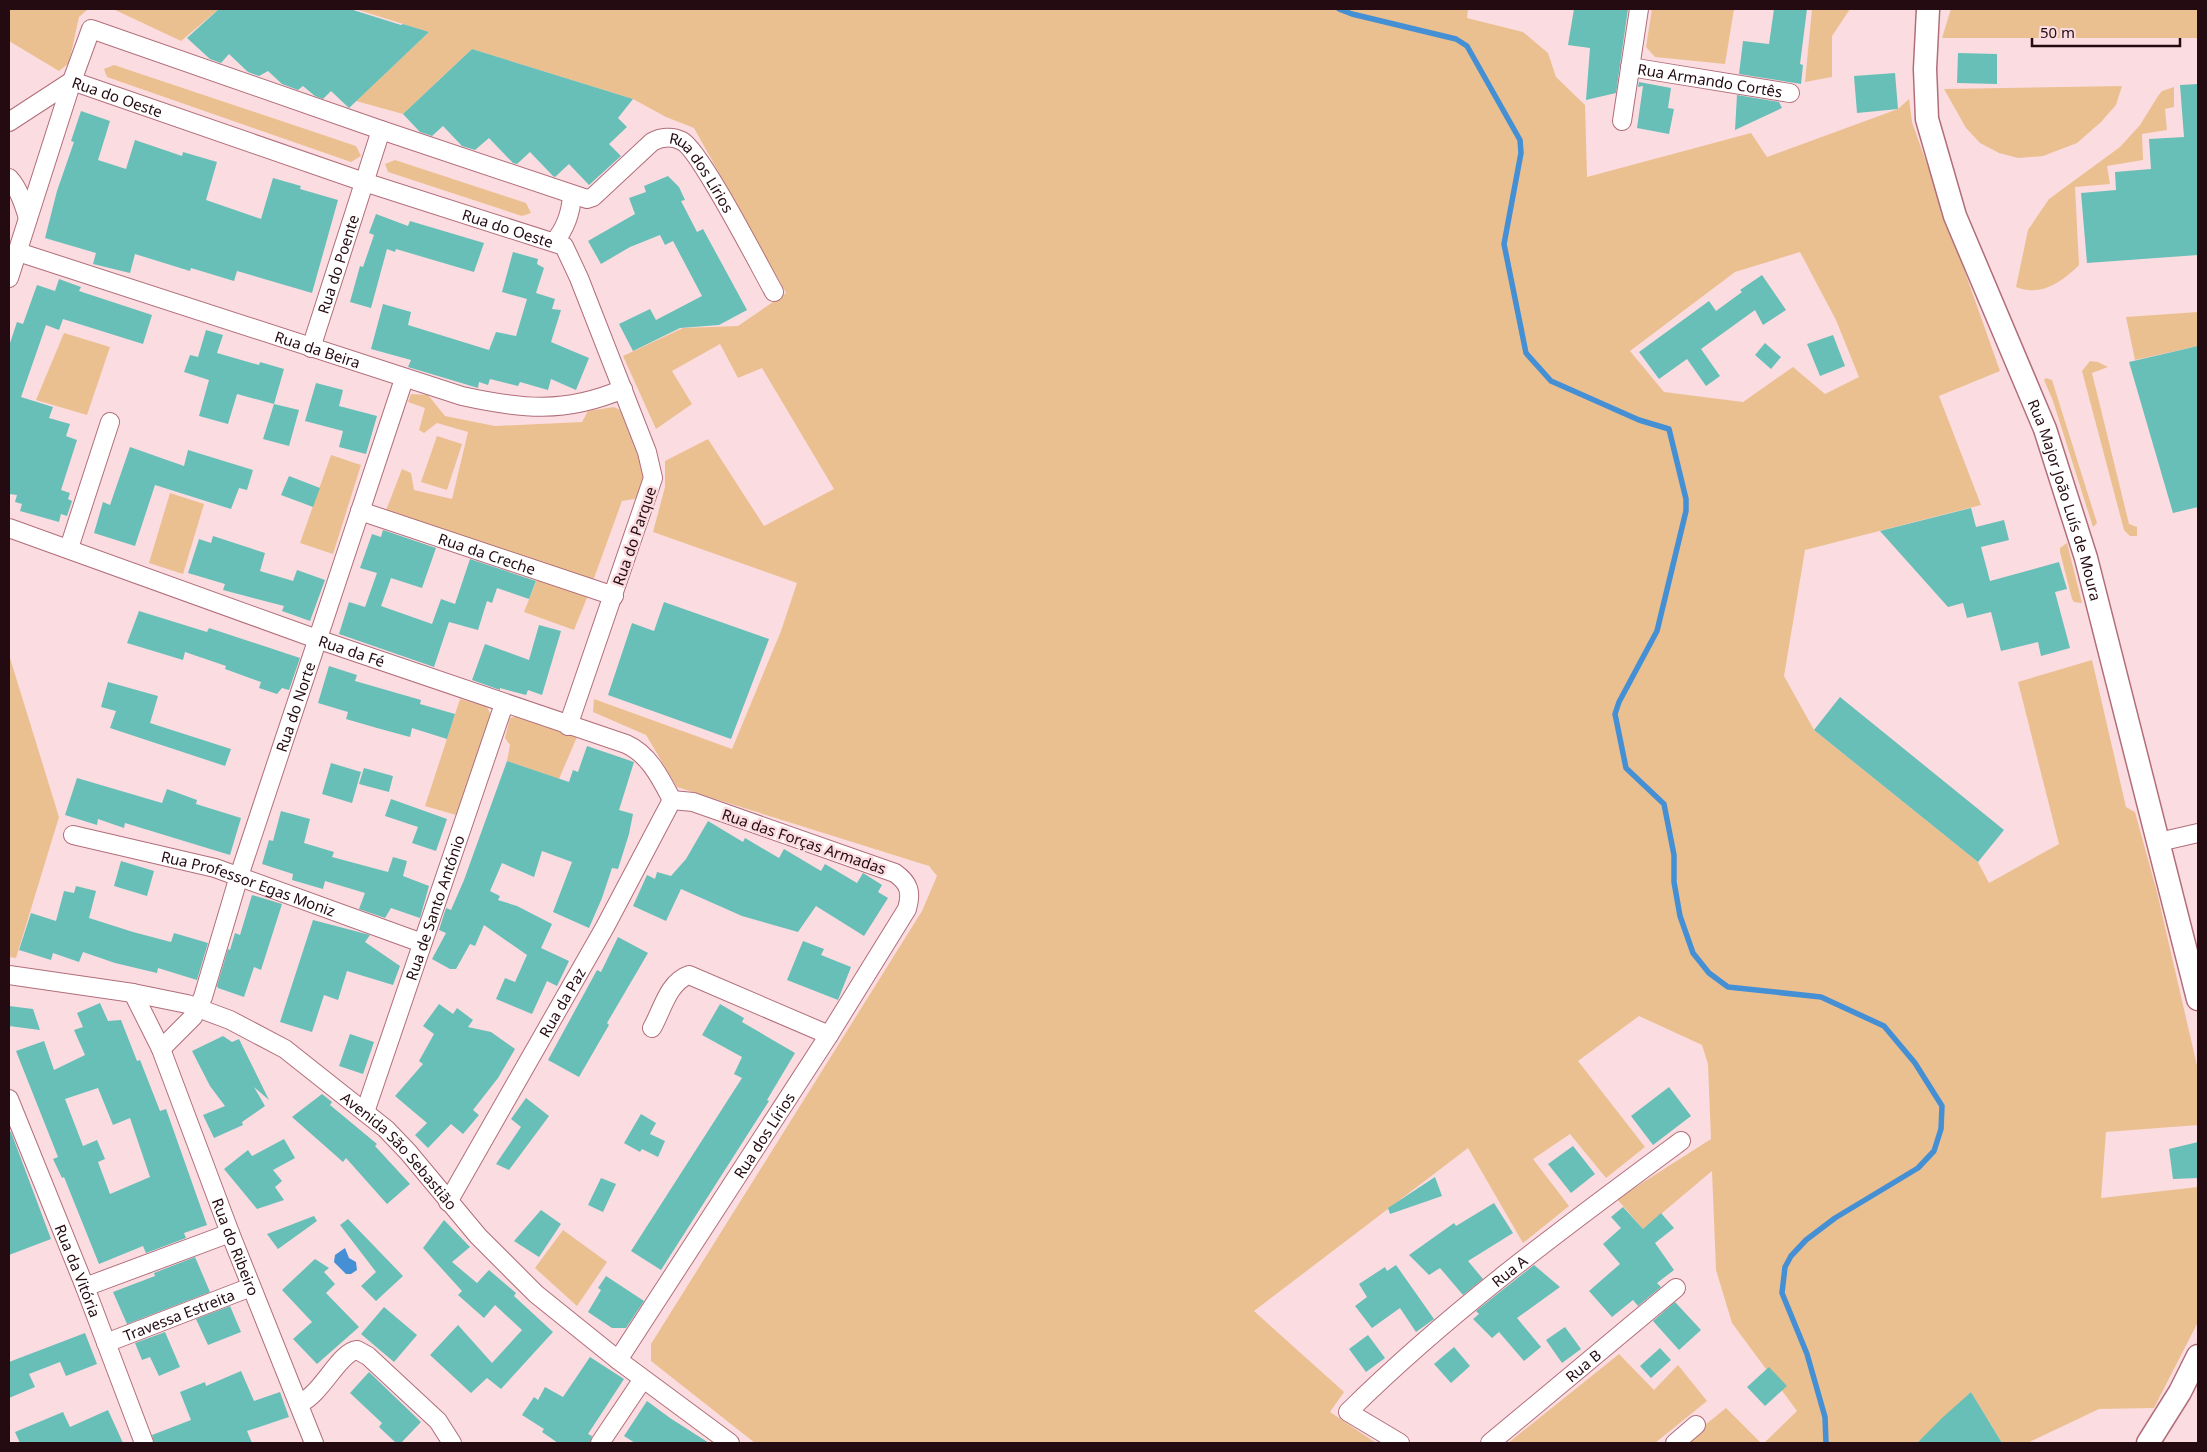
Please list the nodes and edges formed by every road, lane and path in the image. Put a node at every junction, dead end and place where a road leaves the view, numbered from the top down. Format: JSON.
{"nodes":[{"id":1,"x":1638,"y":9,"type":"edge"},
{"id":2,"x":1928,"y":9,"type":"edge"},
{"id":3,"x":1630,"y":67,"type":"junction"},
{"id":4,"x":72,"y":81,"type":"junction"},
{"id":5,"x":1790,"y":93,"type":"dead end"},
{"id":6,"x":1622,"y":121,"type":"dead end"},
{"id":7,"x":9,"y":122,"type":"edge"},
{"id":8,"x":381,"y":130,"type":"junction"},
{"id":9,"x":9,"y":178,"type":"edge"},
{"id":10,"x":364,"y":182,"type":"junction"},
{"id":11,"x":572,"y":195,"type":"junction"},
{"id":12,"x":28,"y":218,"type":"junction"},
{"id":13,"x":554,"y":242,"type":"junction"},
{"id":14,"x":18,"y":252,"type":"junction"},
{"id":15,"x":9,"y":278,"type":"edge"},
{"id":16,"x":774,"y":292,"type":"dead end"},
{"id":17,"x":311,"y":348,"type":"junction"},
{"id":18,"x":404,"y":379,"type":"junction"},
{"id":19,"x":623,"y":390,"type":"junction"},
{"id":20,"x":110,"y":422,"type":"dead end"},
{"id":21,"x":360,"y":511,"type":"junction"},
{"id":22,"x":9,"y":528,"type":"edge"},
{"id":23,"x":69,"y":548,"type":"junction"},
{"id":24,"x":614,"y":596,"type":"junction"},
{"id":25,"x":317,"y":639,"type":"junction"},
{"id":26,"x":504,"y":704,"type":"junction"},
{"id":27,"x":568,"y":726,"type":"junction"},
{"id":28,"x":672,"y":800,"type":"junction"},
{"id":29,"x":2198,"y":832,"type":"edge"},
{"id":30,"x":73,"y":835,"type":"dead end"},
{"id":31,"x":2159,"y":842,"type":"junction"},
{"id":32,"x":239,"y":876,"type":"junction"},
{"id":33,"x":907,"y":909,"type":"joint"},
{"id":34,"x":422,"y":943,"type":"junction"},
{"id":35,"x":2194,"y":969,"type":"edge"},
{"id":36,"x":9,"y":975,"type":"edge"},
{"id":37,"x":133,"y":993,"type":"junction"},
{"id":38,"x":2198,"y":999,"type":"edge"},
{"id":39,"x":198,"y":1007,"type":"junction"},
{"id":40,"x":652,"y":1028,"type":"dead end"},
{"id":41,"x":829,"y":1035,"type":"junction"},
{"id":42,"x":161,"y":1049,"type":"junction"},
{"id":43,"x":9,"y":1099,"type":"edge"},
{"id":44,"x":365,"y":1112,"type":"junction"},
{"id":45,"x":1681,"y":1141,"type":"dead end"},
{"id":46,"x":448,"y":1202,"type":"junction"},
{"id":47,"x":230,"y":1233,"type":"junction"},
{"id":48,"x":85,"y":1287,"type":"junction"},
{"id":49,"x":251,"y":1287,"type":"junction"},
{"id":50,"x":1676,"y":1288,"type":"dead end"},
{"id":51,"x":106,"y":1343,"type":"junction"},
{"id":52,"x":2198,"y":1356,"type":"edge"},
{"id":53,"x":618,"y":1360,"type":"junction"},
{"id":54,"x":643,"y":1379,"type":"junction"},
{"id":55,"x":299,"y":1404,"type":"junction"},
{"id":56,"x":1696,"y":1425,"type":"dead end"},
{"id":57,"x":144,"y":1443,"type":"edge"},
{"id":58,"x":314,"y":1443,"type":"edge"},
{"id":59,"x":452,"y":1443,"type":"edge"},
{"id":60,"x":600,"y":1443,"type":"edge"},
{"id":61,"x":730,"y":1443,"type":"edge"},
{"id":62,"x":1400,"y":1443,"type":"edge"},
{"id":63,"x":1490,"y":1443,"type":"edge"},
{"id":64,"x":1675,"y":1443,"type":"edge"},
{"id":65,"x":2148,"y":1443,"type":"edge"}],
"edges":[{"from":1,"to":3,"type":"street"},
{"from":2,"to":31,"type":"street","name":"Rua Major João Luís de Moura"},
{"from":3,"to":5,"type":"street","name":"Rua Armando Cortês"},
{"from":3,"to":6,"type":"street"},
{"from":4,"to":7,"type":"street"},
{"from":4,"to":8,"type":"street","name":"Rua do Oeste"},
{"from":4,"to":10,"type":"street","name":"Rua do Oeste"},
{"from":4,"to":12,"type":"street"},
{"from":8,"to":10,"type":"street"},
{"from":8,"to":11,"type":"street","name":"Rua do Oeste"},
{"from":9,"to":12,"type":"street"},
{"from":10,"to":13,"type":"street","name":"Rua do Oeste"},
{"from":10,"to":17,"type":"street","name":"Rua do Poente"},
{"from":11,"to":13,"type":"street","name":"Rua do Oeste"},
{"from":11,"to":16,"type":"street","name":"Rua dos Lírios"},
{"from":12,"to":14,"type":"street"},
{"from":13,"to":19,"type":"street","name":"Rua do Parque"},
{"from":14,"to":15,"type":"street"},
{"from":14,"to":17,"type":"street","name":"Rua da Beira"},
{"from":17,"to":18,"type":"street","name":"Rua da Beira"},
{"from":18,"to":19,"type":"street","name":"Rua da Beira"},
{"from":18,"to":21,"type":"street","name":"Rua do Norte"},
{"from":19,"to":24,"type":"street","name":"Rua do Parque"},
{"from":20,"to":23,"type":"street"},
{"from":21,"to":24,"type":"street","name":"Rua da Creche"},
{"from":21,"to":25,"type":"street","name":"Rua do Norte"},
{"from":22,"to":23,"type":"street","name":"Rua da Fé"},
{"from":23,"to":25,"type":"street","name":"Rua da Fé"},
{"from":24,"to":27,"type":"street","name":"Rua do Parque"},
{"from":25,"to":26,"type":"street","name":"Rua da Fé"},
{"from":25,"to":32,"type":"street","name":"Rua do Norte"},
{"from":26,"to":27,"type":"street","name":"Rua da Fé"},
{"from":26,"to":34,"type":"street","name":"Rua de Santo António"},
{"from":27,"to":28,"type":"street","name":"Rua da Fé"},
{"from":28,"to":33,"type":"street","name":"Rua das Forças Armadas"},
{"from":28,"to":46,"type":"street","name":"Rua da Paz"},
{"from":29,"to":31,"type":"street"},
{"from":30,"to":32,"type":"street","name":"Rua Professor Egas Moniz"},
{"from":31,"to":35,"type":"street","name":"Rua Major João Luís de Moura"},
{"from":32,"to":34,"type":"street","name":"Rua Professor Egas Moniz"},
{"from":32,"to":39,"type":"street","name":"Rua do Norte"},
{"from":33,"to":41,"type":"street","name":"Rua dos Lírios"},
{"from":34,"to":44,"type":"street","name":"Rua de Santo António"},
{"from":35,"to":38,"type":"street","name":"Rua Major João Luís de Moura"},
{"from":36,"to":37,"type":"street","name":"Avenida São Sebastião"},
{"from":37,"to":39,"type":"street","name":"Avenida São Sebastião"},
{"from":37,"to":42,"type":"street","name":"Rua do Ribeiro"},
{"from":39,"to":42,"type":"street"},
{"from":39,"to":44,"type":"street","name":"Avenida São Sebastião"},
{"from":40,"to":41,"type":"street"},
{"from":41,"to":53,"type":"street","name":"Rua dos Lírios"},
{"from":42,"to":47,"type":"street","name":"Rua do Ribeiro"},
{"from":43,"to":48,"type":"street","name":"Rua da Vitória"},
{"from":44,"to":46,"type":"street","name":"Avenida São Sebastião"},
{"from":45,"to":62,"type":"street","name":"Rua A"},
{"from":46,"to":53,"type":"street","name":"Avenida São Sebastião"},
{"from":47,"to":48,"type":"street"},
{"from":47,"to":49,"type":"street","name":"Rua do Ribeiro"},
{"from":48,"to":51,"type":"street","name":"Rua da Vitória"},
{"from":49,"to":51,"type":"street","name":"Travessa Estreita"},
{"from":49,"to":55,"type":"street","name":"Rua do Ribeiro"},
{"from":50,"to":63,"type":"street","name":"Rua B"},
{"from":51,"to":57,"type":"street","name":"Rua da Vitória"},
{"from":52,"to":65,"type":"street"},
{"from":53,"to":54,"type":"street","name":"Avenida São Sebastião"},
{"from":54,"to":60,"type":"street"},
{"from":54,"to":61,"type":"street","name":"Avenida São Sebastião"},
{"from":55,"to":58,"type":"street","name":"Rua do Ribeiro"},
{"from":55,"to":59,"type":"street"},
{"from":56,"to":64,"type":"street"}]}
